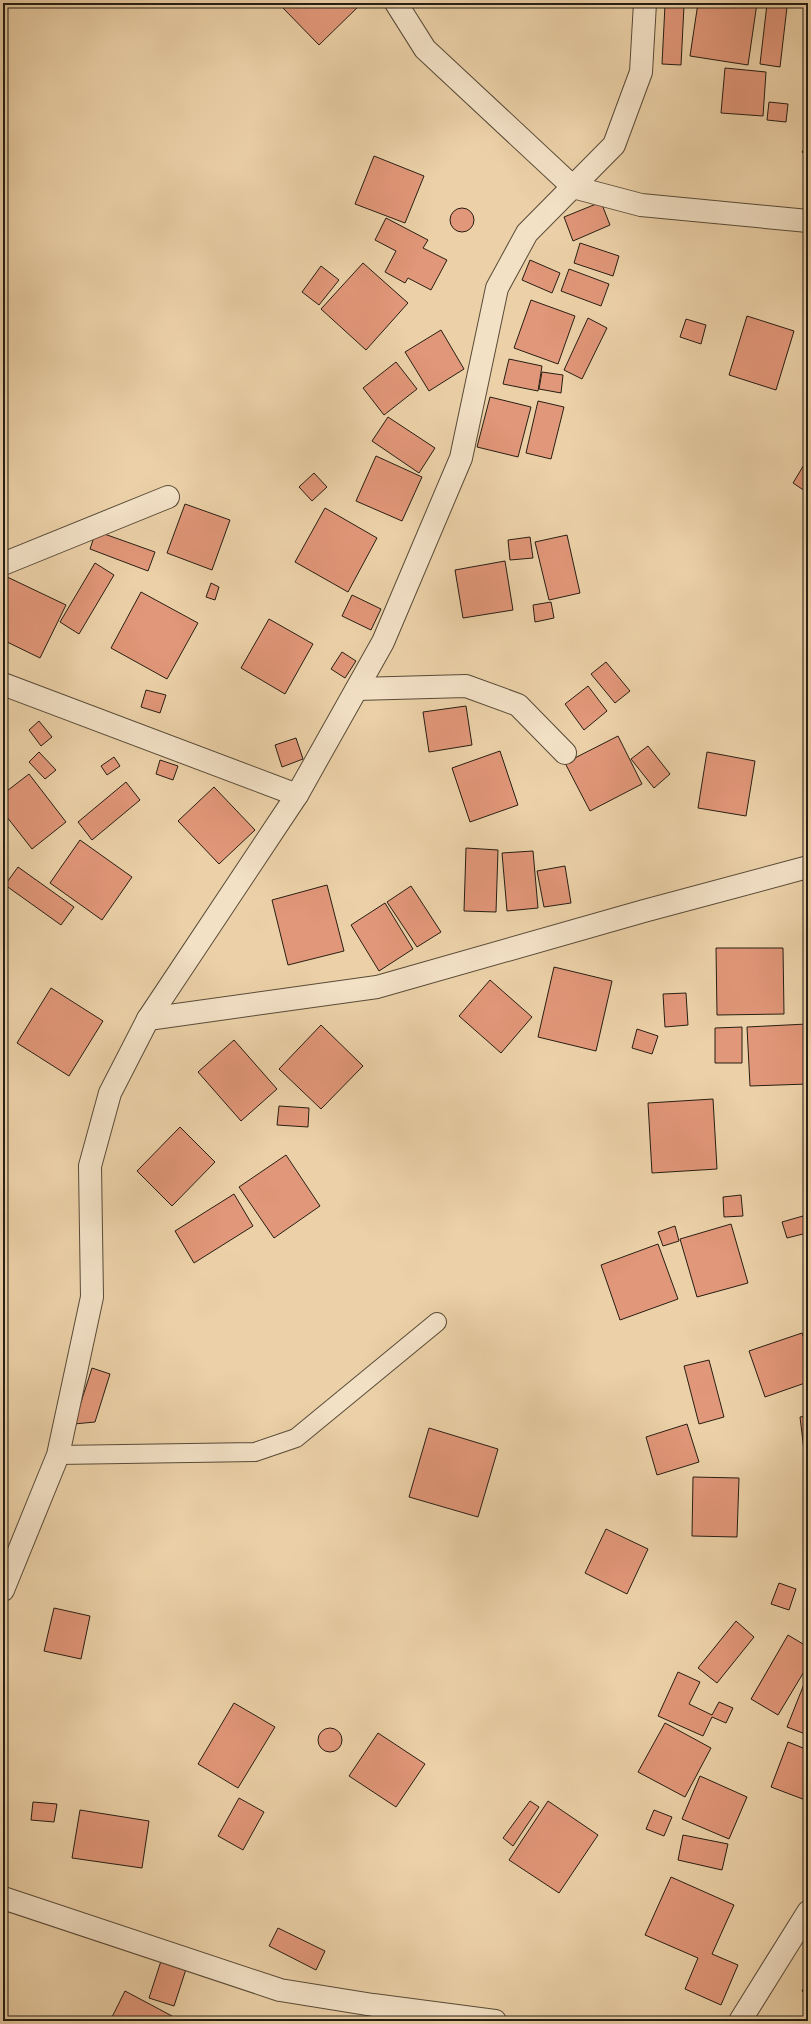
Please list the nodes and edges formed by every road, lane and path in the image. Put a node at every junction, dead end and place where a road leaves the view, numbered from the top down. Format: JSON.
{"nodes":[{"id":1,"x":396,"y":3,"type":"edge"},
{"id":2,"x":645,"y":3,"type":"edge"},
{"id":3,"x":573,"y":187,"type":"junction"},
{"id":4,"x":808,"y":221,"type":"edge"},
{"id":5,"x":168,"y":497,"type":"dead end"},
{"id":6,"x":3,"y":564,"type":"edge"},
{"id":7,"x":3,"y":684,"type":"edge"},
{"id":8,"x":357,"y":689,"type":"junction"},
{"id":9,"x":565,"y":753,"type":"dead end"},
{"id":10,"x":297,"y":795,"type":"junction"},
{"id":11,"x":808,"y":867,"type":"edge"},
{"id":12,"x":148,"y":1019,"type":"junction"},
{"id":13,"x":437,"y":1322,"type":"dead end"},
{"id":14,"x":58,"y":1455,"type":"junction"},
{"id":15,"x":3,"y":1590,"type":"edge"},
{"id":16,"x":3,"y":1898,"type":"edge"},
{"id":17,"x":808,"y":1912,"type":"edge"},
{"id":18,"x":495,"y":2021,"type":"edge"},
{"id":19,"x":740,"y":2021,"type":"edge"}],
"edges":[{"from":1,"to":3,"type":"street"},
{"from":2,"to":3,"type":"street"},
{"from":3,"to":4,"type":"street"},
{"from":3,"to":8,"type":"street"},
{"from":5,"to":6,"type":"street"},
{"from":7,"to":10,"type":"street"},
{"from":8,"to":9,"type":"street"},
{"from":8,"to":10,"type":"street"},
{"from":10,"to":12,"type":"street"},
{"from":11,"to":12,"type":"street"},
{"from":12,"to":14,"type":"street"},
{"from":13,"to":14,"type":"lane"},
{"from":14,"to":15,"type":"street"},
{"from":16,"to":18,"type":"street"},
{"from":17,"to":19,"type":"street"}]}
